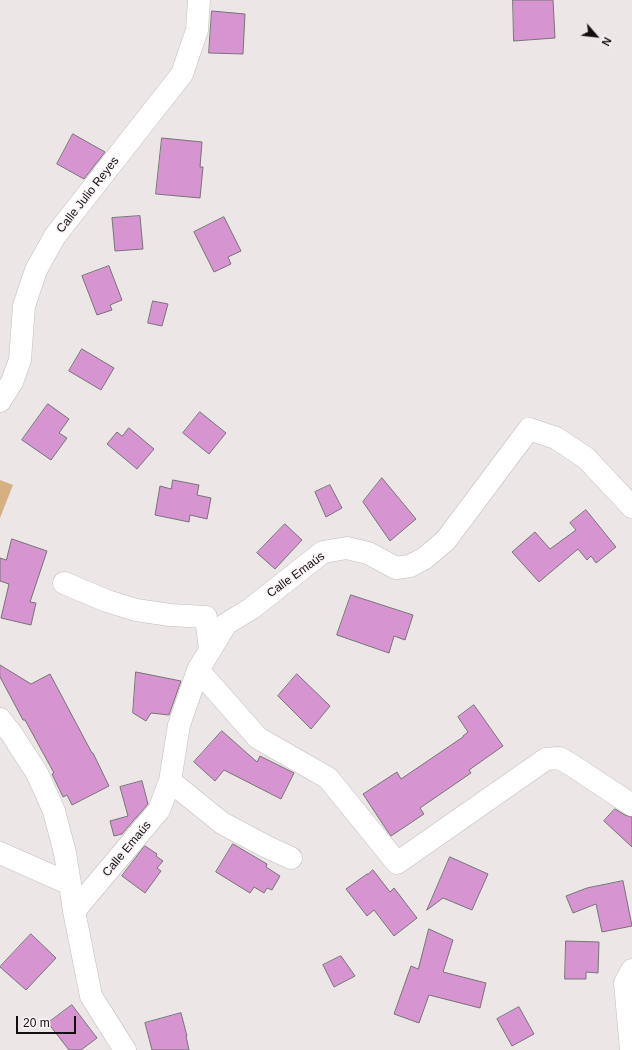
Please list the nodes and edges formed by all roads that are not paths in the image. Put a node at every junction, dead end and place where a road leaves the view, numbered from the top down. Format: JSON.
{"nodes":[{"id":1,"x":199,"y":0,"type":"edge"},
{"id":2,"x":0,"y":401,"type":"edge"},
{"id":3,"x":632,"y":507,"type":"edge"},
{"id":4,"x":64,"y":583,"type":"dead end"},
{"id":5,"x":210,"y":650,"type":"junction"},
{"id":6,"x":198,"y":670,"type":"junction"},
{"id":7,"x":0,"y":719,"type":"edge"},
{"id":8,"x":170,"y":781,"type":"junction"},
{"id":9,"x":632,"y":805,"type":"edge"},
{"id":10,"x":0,"y":853,"type":"edge"},
{"id":11,"x":291,"y":858,"type":"dead end"},
{"id":12,"x":70,"y":884,"type":"junction"},
{"id":13,"x":74,"y":911,"type":"junction"},
{"id":14,"x":632,"y":970,"type":"edge"},
{"id":15,"x":125,"y":1050,"type":"edge"},
{"id":16,"x":631,"y":1050,"type":"edge"}],
"edges":[{"from":1,"to":2,"type":"street","name":"Calle Julio Reyes"},
{"from":3,"to":5,"type":"street","name":"Calle Emaús"},
{"from":4,"to":5,"type":"street"},
{"from":5,"to":6,"type":"street","name":"Calle Emaús"},
{"from":6,"to":8,"type":"street","name":"Calle Emaús"},
{"from":6,"to":9,"type":"street"},
{"from":7,"to":12,"type":"street"},
{"from":8,"to":11,"type":"street"},
{"from":8,"to":13,"type":"street","name":"Calle Emaús"},
{"from":10,"to":12,"type":"street"},
{"from":12,"to":13,"type":"street"},
{"from":13,"to":15,"type":"street"},
{"from":14,"to":16,"type":"street"}]}
